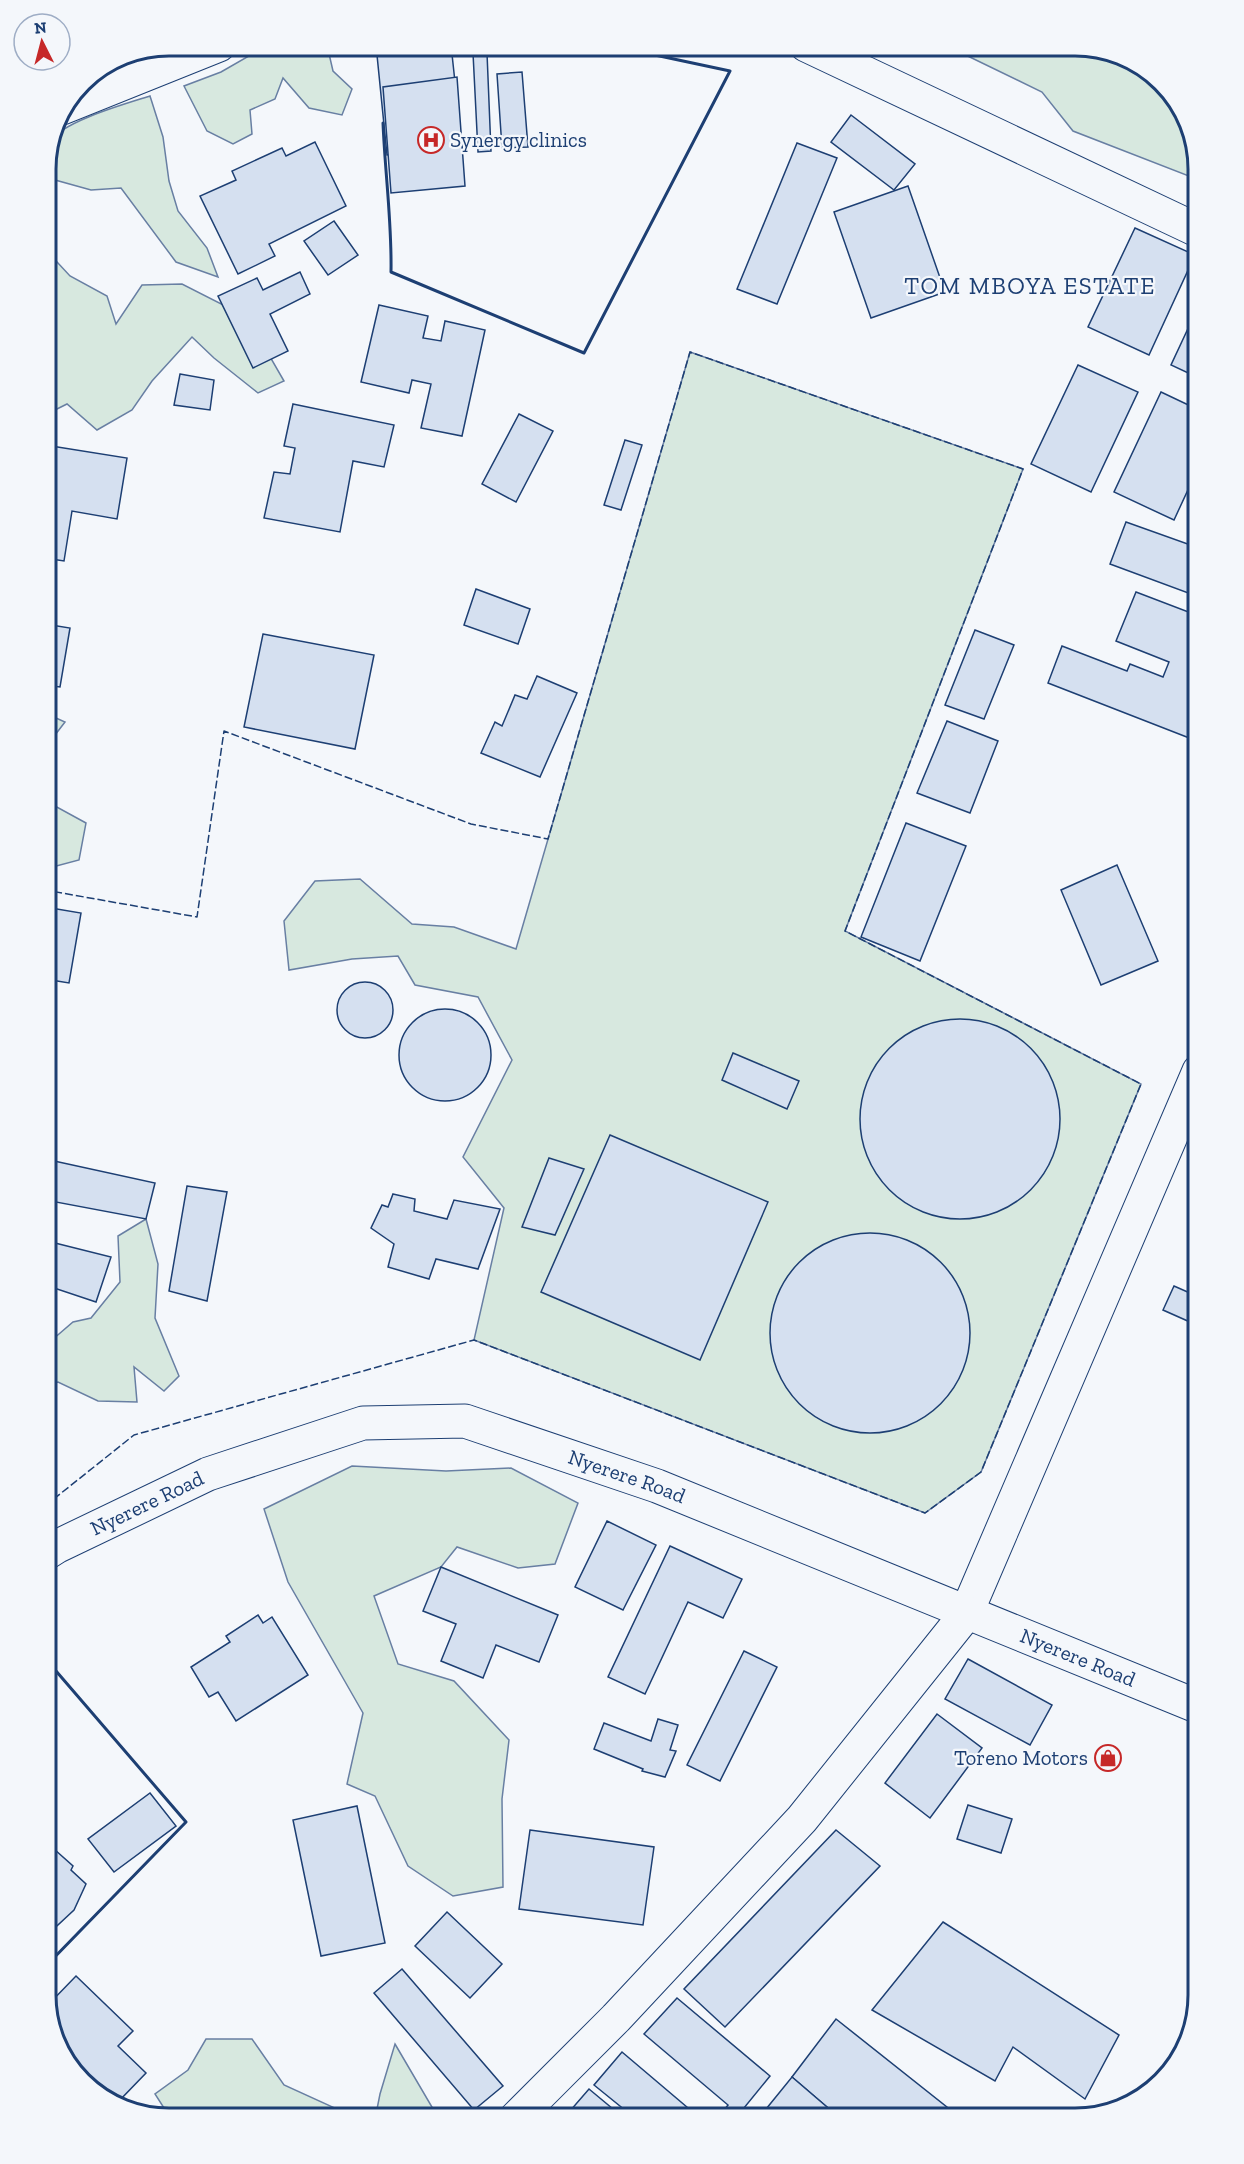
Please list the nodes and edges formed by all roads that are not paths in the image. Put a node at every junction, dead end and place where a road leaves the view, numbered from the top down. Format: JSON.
{"nodes":[{"id":1,"x":192,"y":56,"type":"edge"},
{"id":2,"x":829,"y":56,"type":"edge"},
{"id":3,"x":78,"y":102,"type":"edge"},
{"id":4,"x":1188,"y":226,"type":"edge"},
{"id":5,"x":1188,"y":1097,"type":"edge"},
{"id":6,"x":56,"y":1547,"type":"edge"},
{"id":7,"x":966,"y":1614,"type":"junction"},
{"id":8,"x":1188,"y":1703,"type":"edge"},
{"id":9,"x":526,"y":2108,"type":"edge"}],
"edges":[{"from":1,"to":3,"type":"street"},
{"from":2,"to":4,"type":"street"},
{"from":5,"to":7,"type":"street"},
{"from":6,"to":7,"type":"street","name":"Nyerere Road"},
{"from":7,"to":8,"type":"street","name":"Nyerere Road"},
{"from":7,"to":9,"type":"street"}]}
